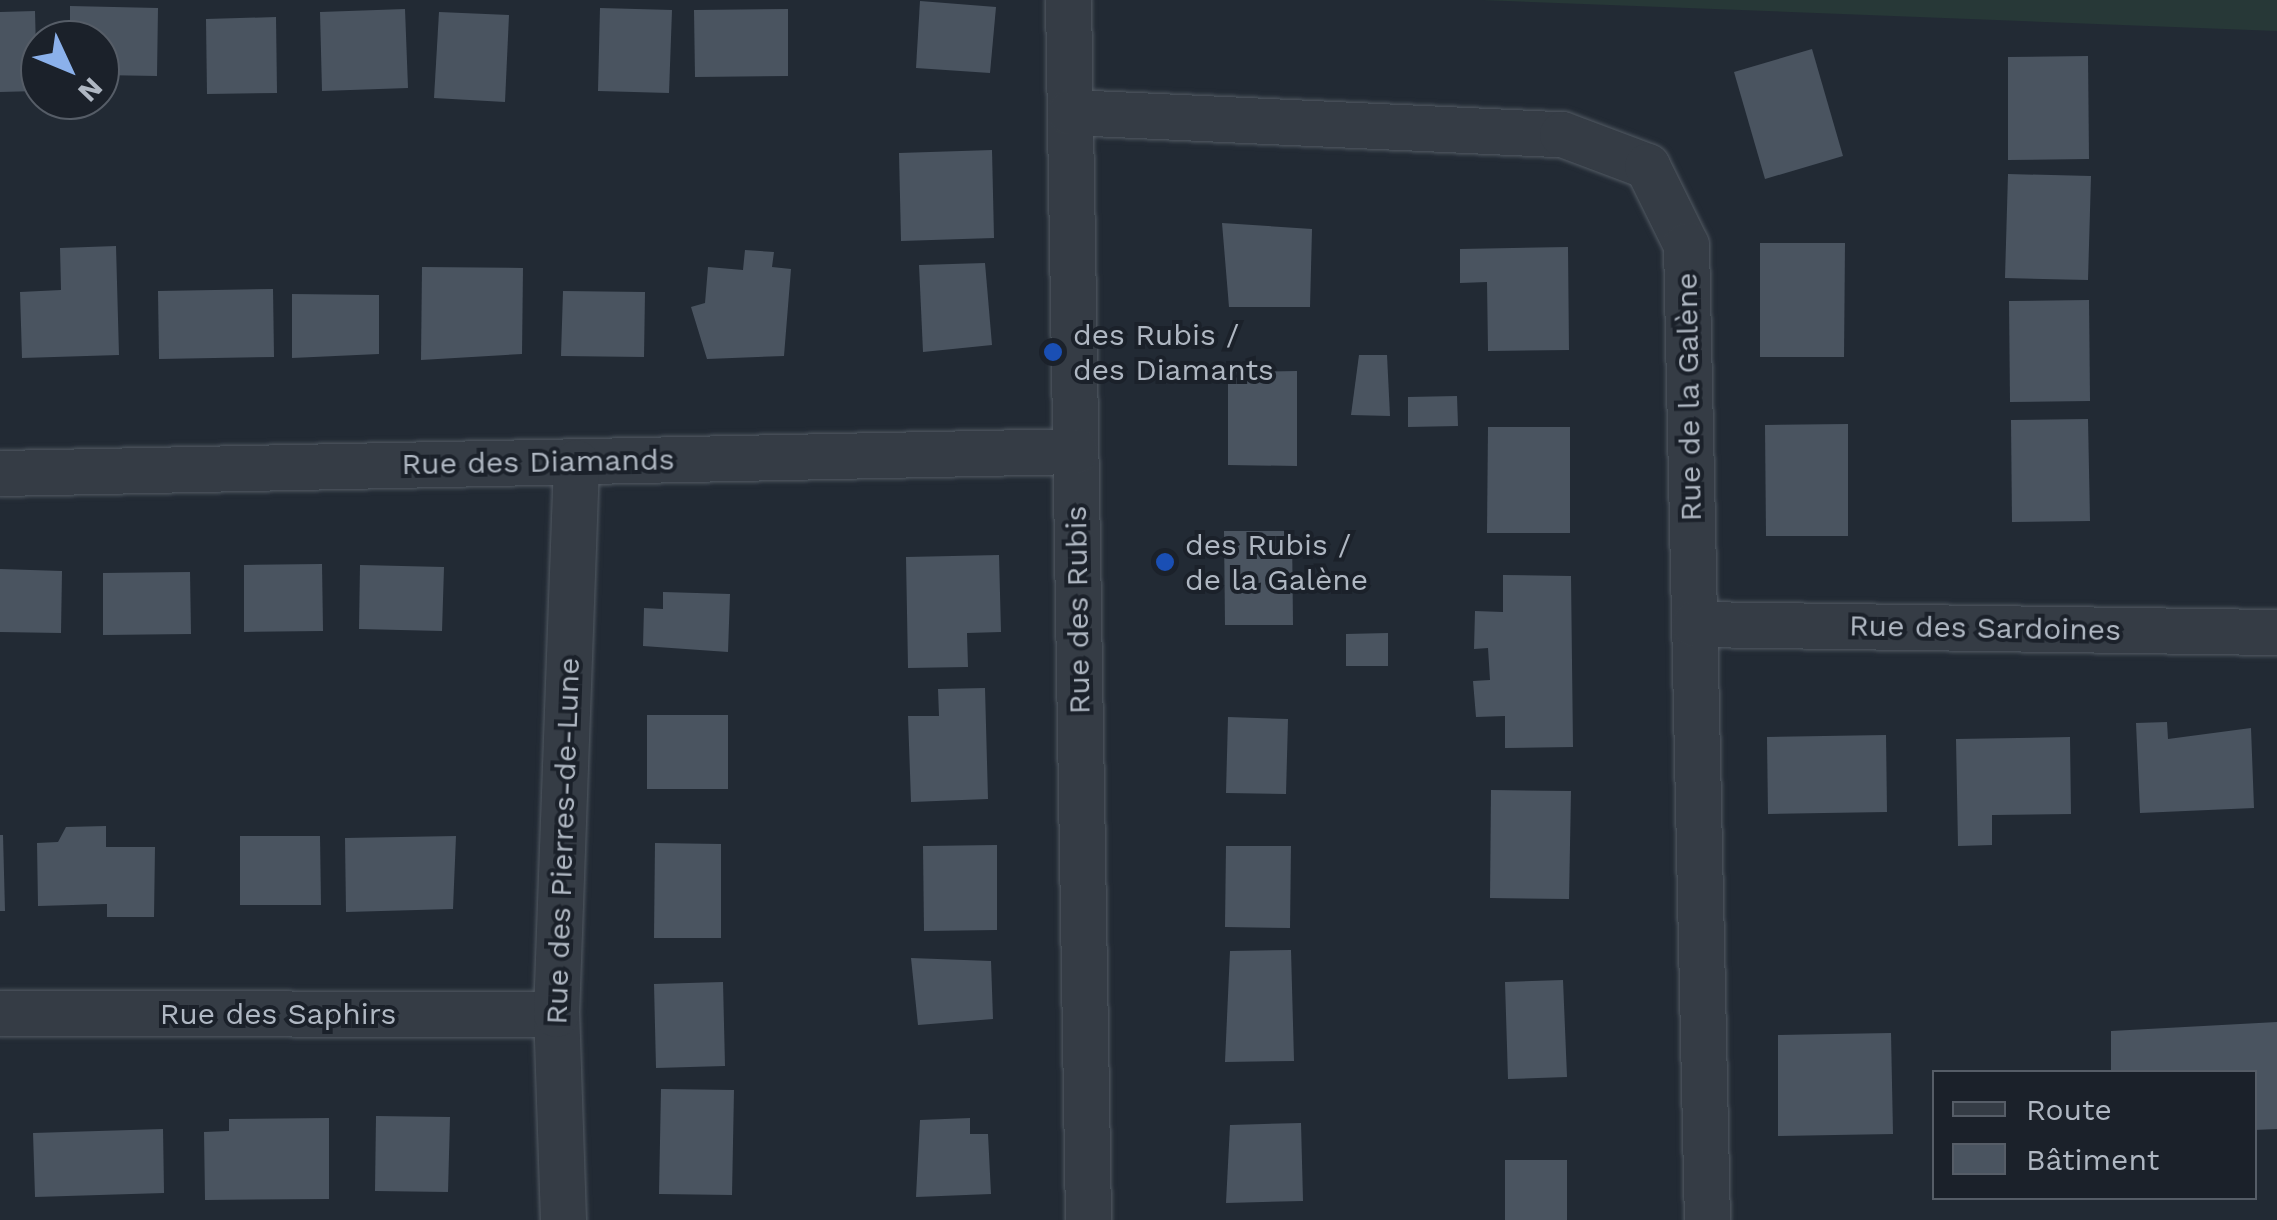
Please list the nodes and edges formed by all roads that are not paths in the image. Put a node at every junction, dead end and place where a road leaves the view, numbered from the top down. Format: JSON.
{"nodes":[{"id":1,"x":1068,"y":0,"type":"edge"},
{"id":2,"x":1070,"y":112,"type":"junction"},
{"id":3,"x":1075,"y":452,"type":"junction"},
{"id":4,"x":576,"y":462,"type":"junction"},
{"id":5,"x":0,"y":473,"type":"edge"},
{"id":6,"x":1694,"y":624,"type":"junction"},
{"id":7,"x":2277,"y":632,"type":"edge"},
{"id":8,"x":0,"y":1013,"type":"edge"},
{"id":9,"x":556,"y":1014,"type":"junction"},
{"id":10,"x":563,"y":1220,"type":"edge"},
{"id":11,"x":1088,"y":1220,"type":"edge"},
{"id":12,"x":1707,"y":1220,"type":"edge"}],
"edges":[{"from":1,"to":2,"type":"street","name":"Rue des Rubis"},
{"from":2,"to":3,"type":"street","name":"Rue des Rubis"},
{"from":2,"to":6,"type":"street","name":"Rue de la Galène"},
{"from":3,"to":4,"type":"street","name":"Rue des Diamands"},
{"from":3,"to":11,"type":"street","name":"Rue des Rubis"},
{"from":4,"to":5,"type":"street","name":"Rue des Diamands"},
{"from":4,"to":9,"type":"street","name":"Rue des Pierres-de-Lune"},
{"from":6,"to":7,"type":"street","name":"Rue des Sardoines"},
{"from":6,"to":12,"type":"street","name":"Rue de la Galène"},
{"from":8,"to":9,"type":"street","name":"Rue des Saphirs"},
{"from":9,"to":10,"type":"street","name":"Rue des Pierres-de-Lune"}]}
